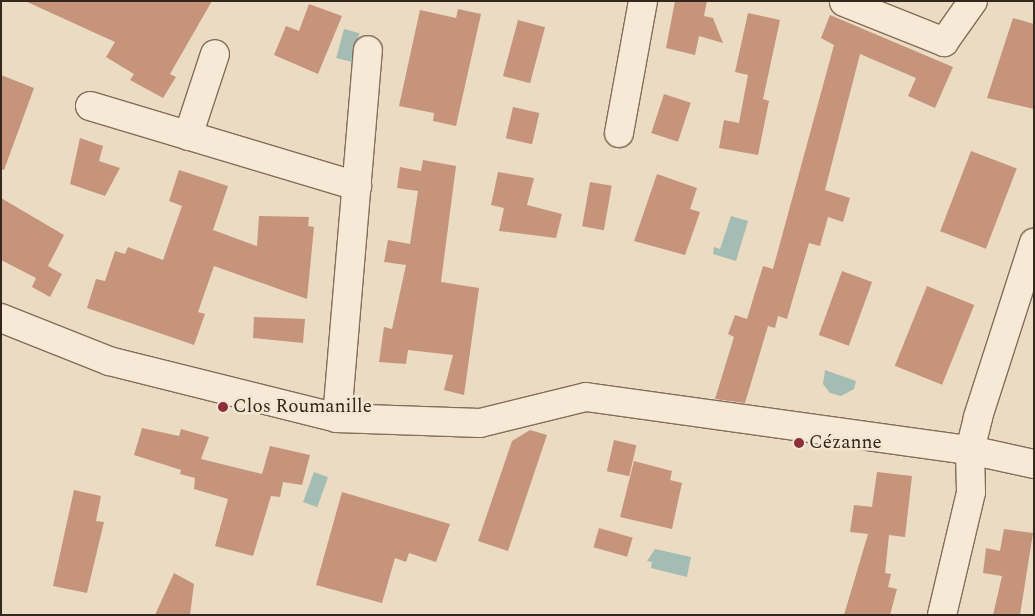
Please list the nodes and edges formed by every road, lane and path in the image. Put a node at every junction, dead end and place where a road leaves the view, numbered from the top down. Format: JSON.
{"nodes":[{"id":1,"x":643,"y":1,"type":"edge"},
{"id":2,"x":973,"y":1,"type":"edge"},
{"id":3,"x":844,"y":2,"type":"edge"},
{"id":4,"x":368,"y":50,"type":"dead end"},
{"id":5,"x":215,"y":54,"type":"dead end"},
{"id":6,"x":90,"y":106,"type":"dead end"},
{"id":7,"x":619,"y":133,"type":"dead end"},
{"id":8,"x":188,"y":136,"type":"junction"},
{"id":9,"x":356,"y":186,"type":"junction"},
{"id":10,"x":1034,"y":243,"type":"edge"},
{"id":11,"x":1,"y":318,"type":"edge"},
{"id":12,"x":337,"y":418,"type":"junction"},
{"id":13,"x":970,"y":450,"type":"junction"},
{"id":14,"x":1034,"y":464,"type":"edge"},
{"id":15,"x":942,"y":615,"type":"edge"}],
"edges":[{"from":1,"to":7,"type":"street"},
{"from":2,"to":3,"type":"street"},
{"from":4,"to":9,"type":"street"},
{"from":5,"to":8,"type":"street"},
{"from":6,"to":8,"type":"street"},
{"from":8,"to":9,"type":"street"},
{"from":9,"to":12,"type":"street"},
{"from":10,"to":13,"type":"street"},
{"from":11,"to":12,"type":"street"},
{"from":12,"to":13,"type":"street"},
{"from":13,"to":14,"type":"street"},
{"from":13,"to":15,"type":"street"}]}
